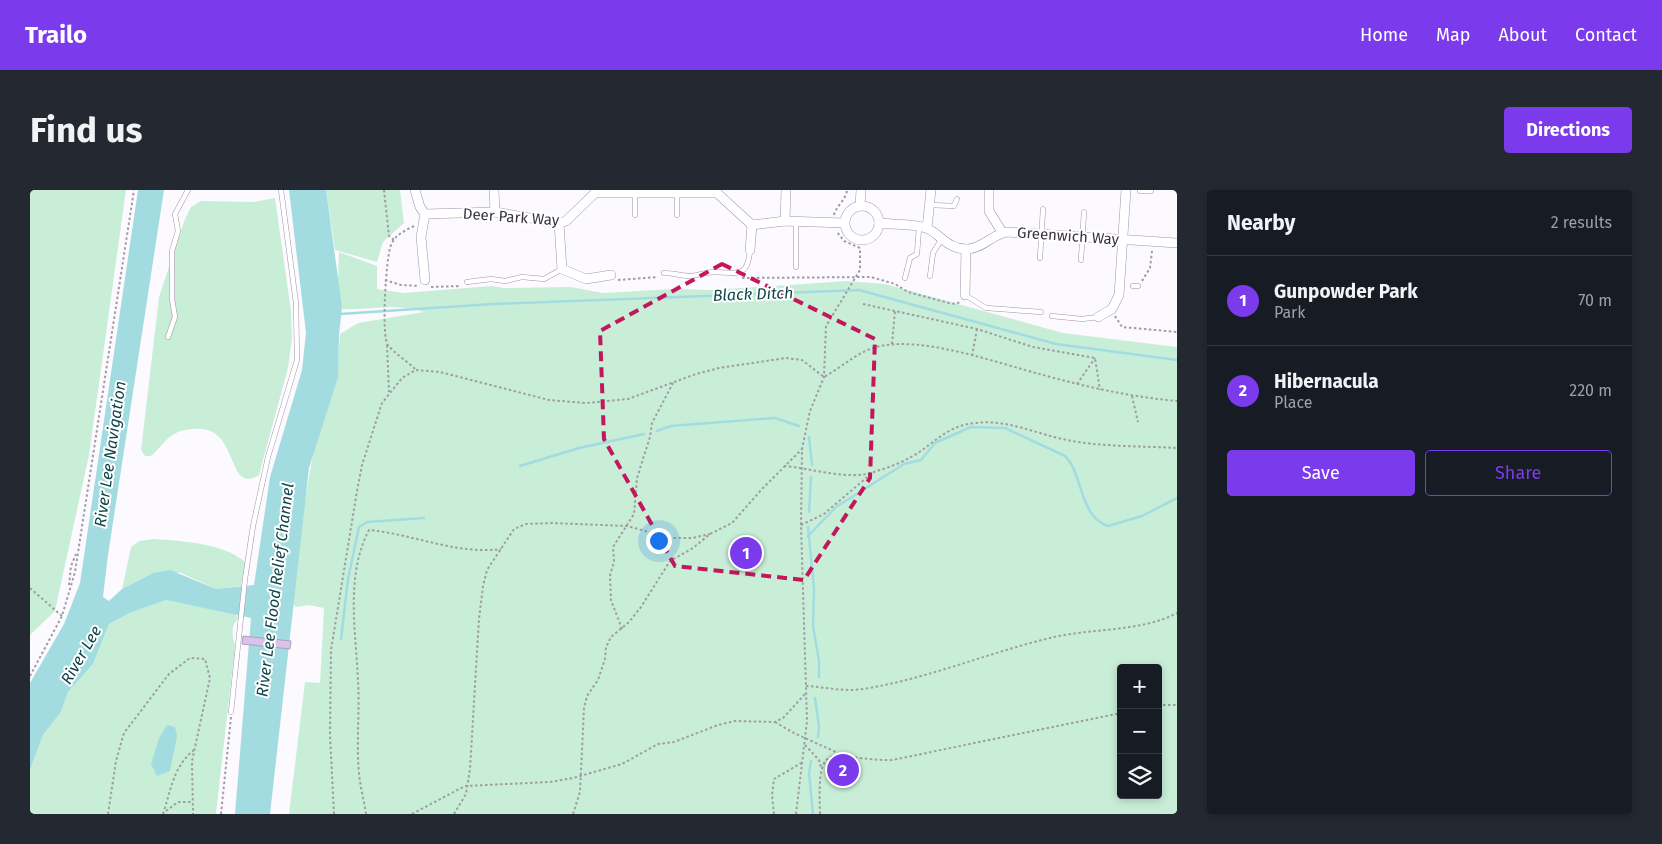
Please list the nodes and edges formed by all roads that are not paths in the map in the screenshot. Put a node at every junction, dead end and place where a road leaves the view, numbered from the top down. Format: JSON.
{"nodes":[{"id":1,"x":188,"y":190,"type":"edge"},
{"id":2,"x":281,"y":190,"type":"edge"},
{"id":3,"x":415,"y":190,"type":"edge"},
{"id":4,"x":494,"y":190,"type":"edge"},
{"id":5,"x":786,"y":190,"type":"edge"},
{"id":6,"x":861,"y":190,"type":"edge"},
{"id":7,"x":931,"y":190,"type":"edge"},
{"id":8,"x":989,"y":190,"type":"edge"},
{"id":9,"x":1126,"y":190,"type":"edge"},
{"id":10,"x":1132,"y":190,"type":"edge"},
{"id":11,"x":1140,"y":191,"type":"edge"},
{"id":12,"x":1151,"y":191,"type":"dead end"},
{"id":13,"x":595,"y":192,"type":"edge"},
{"id":14,"x":635,"y":192,"type":"edge"},
{"id":15,"x":677,"y":192,"type":"edge"},
{"id":16,"x":716,"y":192,"type":"edge"},
{"id":17,"x":957,"y":199,"type":"dead end"},
{"id":18,"x":930,"y":205,"type":"junction"},
{"id":19,"x":860,"y":206,"type":"junction"},
{"id":20,"x":1043,"y":209,"type":"dead end"},
{"id":21,"x":495,"y":212,"type":"junction"},
{"id":22,"x":1084,"y":212,"type":"dead end"},
{"id":23,"x":425,"y":214,"type":"junction"},
{"id":24,"x":635,"y":215,"type":"dead end"},
{"id":25,"x":677,"y":216,"type":"dead end"},
{"id":26,"x":786,"y":220,"type":"junction"},
{"id":27,"x":796,"y":221,"type":"junction"},
{"id":28,"x":559,"y":223,"type":"junction"},
{"id":29,"x":844,"y":223,"type":"junction"},
{"id":30,"x":879,"y":224,"type":"junction"},
{"id":31,"x":752,"y":225,"type":"junction"},
{"id":32,"x":923,"y":228,"type":"junction"},
{"id":33,"x":1002,"y":232,"type":"junction"},
{"id":34,"x":1042,"y":233,"type":"junction"},
{"id":35,"x":1083,"y":236,"type":"junction"},
{"id":36,"x":1123,"y":239,"type":"junction"},
{"id":37,"x":941,"y":240,"type":"junction"},
{"id":38,"x":1177,"y":242,"type":"edge"},
{"id":39,"x":966,"y":249,"type":"junction"},
{"id":40,"x":750,"y":250,"type":"joint"},
{"id":41,"x":1040,"y":258,"type":"dead end"},
{"id":42,"x":1082,"y":260,"type":"dead end"},
{"id":43,"x":796,"y":267,"type":"dead end"},
{"id":44,"x":562,"y":270,"type":"junction"},
{"id":45,"x":662,"y":275,"type":"road end"},
{"id":46,"x":930,"y":276,"type":"dead end"},
{"id":47,"x":611,"y":277,"type":"road end"},
{"id":48,"x":905,"y":278,"type":"dead end"},
{"id":49,"x":425,"y":280,"type":"dead end"},
{"id":50,"x":467,"y":283,"type":"road end"},
{"id":51,"x":965,"y":298,"type":"joint"},
{"id":52,"x":1041,"y":312,"type":"dead end"},
{"id":53,"x":1052,"y":316,"type":"dead end"},
{"id":54,"x":1098,"y":317,"type":"joint"},
{"id":55,"x":168,"y":337,"type":"dead end"},
{"id":56,"x":231,"y":712,"type":"road end"}],
"edges":[{"from":1,"to":55,"type":"lane"},
{"from":2,"to":56,"type":"lane"},
{"from":3,"to":23,"type":"street"},
{"from":4,"to":21,"type":"street"},
{"from":5,"to":26,"type":"street"},
{"from":6,"to":19,"type":"street"},
{"from":7,"to":18,"type":"street"},
{"from":8,"to":33,"type":"street"},
{"from":9,"to":10,"type":"lane"},
{"from":9,"to":36,"type":"street"},
{"from":11,"to":12,"type":"lane"},
{"from":13,"to":14,"type":"street","name":"Deer Park Way"},
{"from":13,"to":28,"type":"street","name":"Deer Park Way"},
{"from":14,"to":15,"type":"street","name":"Deer Park Way"},
{"from":14,"to":24,"type":"lane"},
{"from":15,"to":16,"type":"street","name":"Deer Park Way"},
{"from":15,"to":25,"type":"lane"},
{"from":16,"to":31,"type":"street","name":"Deer Park Way"},
{"from":17,"to":18,"type":"lane"},
{"from":18,"to":32,"type":"street"},
{"from":19,"to":29,"type":"street"},
{"from":19,"to":30,"type":"street"},
{"from":20,"to":34,"type":"lane"},
{"from":21,"to":23,"type":"street","name":"Deer Park Way"},
{"from":21,"to":28,"type":"street","name":"Deer Park Way"},
{"from":22,"to":35,"type":"lane"},
{"from":23,"to":49,"type":"street"},
{"from":26,"to":27,"type":"street"},
{"from":26,"to":31,"type":"street"},
{"from":27,"to":29,"type":"street"},
{"from":27,"to":43,"type":"lane"},
{"from":28,"to":44,"type":"street"},
{"from":29,"to":30,"type":"street"},
{"from":30,"to":32,"type":"street"},
{"from":31,"to":40,"type":"street"},
{"from":32,"to":37,"type":"street"},
{"from":32,"to":48,"type":"lane"},
{"from":33,"to":34,"type":"street","name":"Greenwich Way"},
{"from":33,"to":39,"type":"street","name":"Greenwich Way"},
{"from":34,"to":35,"type":"street","name":"Greenwich Way"},
{"from":34,"to":41,"type":"lane"},
{"from":35,"to":36,"type":"street","name":"Greenwich Way"},
{"from":35,"to":42,"type":"lane"},
{"from":36,"to":38,"type":"street","name":"Greenwich Way"},
{"from":36,"to":54,"type":"street"},
{"from":37,"to":39,"type":"street"},
{"from":37,"to":46,"type":"lane"},
{"from":39,"to":51,"type":"street"},
{"from":40,"to":45,"type":"lane"},
{"from":44,"to":47,"type":"street"},
{"from":44,"to":50,"type":"lane"},
{"from":51,"to":52,"type":"lane"},
{"from":53,"to":54,"type":"lane"}]}
